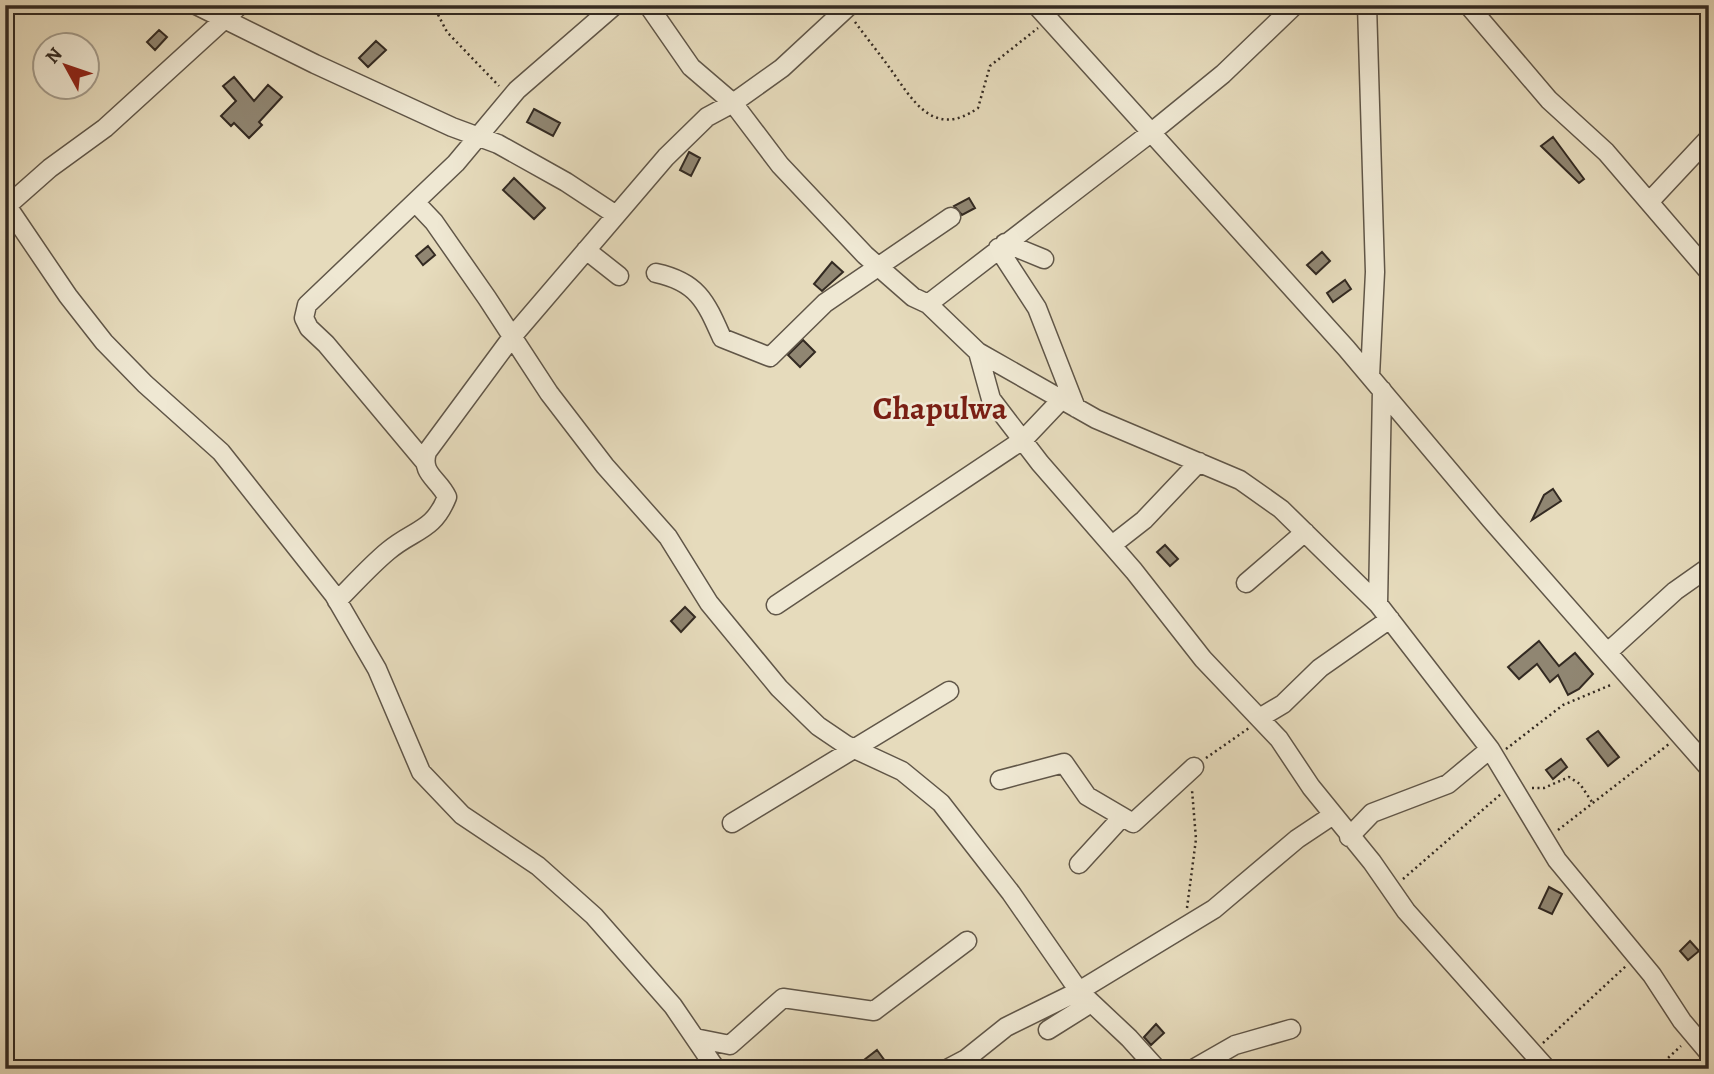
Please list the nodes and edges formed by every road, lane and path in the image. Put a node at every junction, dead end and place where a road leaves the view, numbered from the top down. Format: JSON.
{"nodes":[{"id":1,"x":196,"y":5,"type":"edge"},
{"id":2,"x":240,"y":5,"type":"edge"},
{"id":3,"x":433,"y":5,"type":"edge"},
{"id":4,"x":446,"y":5,"type":"edge"},
{"id":5,"x":615,"y":5,"type":"edge"},
{"id":6,"x":648,"y":5,"type":"edge"},
{"id":7,"x":1036,"y":5,"type":"edge"},
{"id":8,"x":1295,"y":5,"type":"edge"},
{"id":9,"x":1367,"y":5,"type":"edge"},
{"id":10,"x":1468,"y":5,"type":"edge"},
{"id":11,"x":848,"y":7,"type":"edge"},
{"id":12,"x":438,"y":16,"type":"junction"},
{"id":13,"x":222,"y":19,"type":"junction"},
{"id":14,"x":1048,"y":19,"type":"junction"},
{"id":15,"x":510,"y":99,"type":"junction"},
{"id":16,"x":733,"y":103,"type":"junction"},
{"id":17,"x":1153,"y":131,"type":"junction"},
{"id":18,"x":479,"y":138,"type":"junction"},
{"id":19,"x":1709,"y":138,"type":"edge"},
{"id":20,"x":1649,"y":202,"type":"junction"},
{"id":21,"x":416,"y":203,"type":"junction"},
{"id":22,"x":6,"y":204,"type":"edge"},
{"id":23,"x":616,"y":215,"type":"junction"},
{"id":24,"x":951,"y":217,"type":"dead end"},
{"id":25,"x":1002,"y":245,"type":"junction"},
{"id":26,"x":586,"y":250,"type":"junction"},
{"id":27,"x":1044,"y":259,"type":"dead end"},
{"id":28,"x":878,"y":267,"type":"junction"},
{"id":29,"x":1709,"y":272,"type":"edge"},
{"id":30,"x":656,"y":273,"type":"dead end"},
{"id":31,"x":619,"y":276,"type":"dead end"},
{"id":32,"x":928,"y":304,"type":"junction"},
{"id":33,"x":512,"y":337,"type":"junction"},
{"id":34,"x":978,"y":352,"type":"junction"},
{"id":35,"x":1370,"y":376,"type":"junction"},
{"id":36,"x":1382,"y":390,"type":"junction"},
{"id":37,"x":1068,"y":404,"type":"junction"},
{"id":38,"x":1024,"y":439,"type":"junction"},
{"id":39,"x":424,"y":461,"type":"junction"},
{"id":40,"x":1199,"y":462,"type":"junction"},
{"id":41,"x":1305,"y":532,"type":"junction"},
{"id":42,"x":1112,"y":545,"type":"junction"},
{"id":43,"x":1709,"y":567,"type":"edge"},
{"id":44,"x":1246,"y":583,"type":"dead end"},
{"id":45,"x":337,"y":601,"type":"junction"},
{"id":46,"x":1378,"y":604,"type":"junction"},
{"id":47,"x":776,"y":605,"type":"dead end"},
{"id":48,"x":1390,"y":620,"type":"junction"},
{"id":49,"x":1608,"y":652,"type":"junction"},
{"id":50,"x":1631,"y":678,"type":"junction"},
{"id":51,"x":949,"y":691,"type":"dead end"},
{"id":52,"x":1261,"y":718,"type":"junction"},
{"id":53,"x":1681,"y":736,"type":"junction"},
{"id":54,"x":855,"y":749,"type":"junction"},
{"id":55,"x":1493,"y":753,"type":"junction"},
{"id":56,"x":1194,"y":767,"type":"junction"},
{"id":57,"x":1709,"y":768,"type":"edge"},
{"id":58,"x":1000,"y":780,"type":"dead end"},
{"id":59,"x":1510,"y":782,"type":"junction"},
{"id":60,"x":1593,"y":802,"type":"junction"},
{"id":61,"x":1333,"y":815,"type":"junction"},
{"id":62,"x":1122,"y":817,"type":"junction"},
{"id":63,"x":732,"y":823,"type":"dead end"},
{"id":64,"x":1349,"y":837,"type":"junction"},
{"id":65,"x":1547,"y":838,"type":"junction"},
{"id":66,"x":1079,"y":864,"type":"dead end"},
{"id":67,"x":1392,"y":888,"type":"junction"},
{"id":68,"x":1182,"y":929,"type":"junction"},
{"id":69,"x":967,"y":941,"type":"dead end"},
{"id":70,"x":1637,"y":956,"type":"junction"},
{"id":71,"x":1085,"y":997,"type":"junction"},
{"id":72,"x":1291,"y":1029,"type":"dead end"},
{"id":73,"x":1048,"y":1030,"type":"dead end"},
{"id":74,"x":695,"y":1038,"type":"junction"},
{"id":75,"x":1696,"y":1038,"type":"junction"},
{"id":76,"x":1533,"y":1052,"type":"junction"},
{"id":77,"x":1709,"y":1053,"type":"edge"},
{"id":78,"x":966,"y":1064,"type":"edge"},
{"id":79,"x":716,"y":1069,"type":"edge"},
{"id":80,"x":947,"y":1069,"type":"edge"},
{"id":81,"x":1157,"y":1069,"type":"edge"},
{"id":82,"x":1193,"y":1069,"type":"edge"},
{"id":83,"x":1547,"y":1069,"type":"edge"},
{"id":84,"x":1657,"y":1069,"type":"edge"}],
"edges":[{"from":1,"to":13,"type":"street"},
{"from":2,"to":13,"type":"street"},
{"from":3,"to":12,"type":"path"},
{"from":4,"to":12,"type":"path"},
{"from":5,"to":15,"type":"street"},
{"from":6,"to":16,"type":"street"},
{"from":7,"to":14,"type":"street"},
{"from":8,"to":17,"type":"street"},
{"from":9,"to":35,"type":"street"},
{"from":10,"to":20,"type":"street"},
{"from":11,"to":14,"type":"path"},
{"from":11,"to":16,"type":"street"},
{"from":12,"to":15,"type":"path"},
{"from":13,"to":18,"type":"street"},
{"from":13,"to":22,"type":"street"},
{"from":14,"to":17,"type":"street"},
{"from":15,"to":18,"type":"street"},
{"from":16,"to":23,"type":"street"},
{"from":16,"to":28,"type":"street"},
{"from":17,"to":25,"type":"street"},
{"from":17,"to":35,"type":"street"},
{"from":18,"to":21,"type":"street"},
{"from":18,"to":23,"type":"street"},
{"from":19,"to":20,"type":"street"},
{"from":20,"to":29,"type":"street"},
{"from":21,"to":33,"type":"street"},
{"from":21,"to":39,"type":"street"},
{"from":22,"to":45,"type":"street"},
{"from":23,"to":26,"type":"street"},
{"from":24,"to":28,"type":"street"},
{"from":25,"to":27,"type":"street"},
{"from":25,"to":32,"type":"street"},
{"from":25,"to":37,"type":"street"},
{"from":26,"to":31,"type":"street"},
{"from":26,"to":33,"type":"street"},
{"from":28,"to":30,"type":"street"},
{"from":28,"to":32,"type":"street"},
{"from":32,"to":34,"type":"street"},
{"from":33,"to":39,"type":"street"},
{"from":33,"to":54,"type":"street"},
{"from":34,"to":37,"type":"street"},
{"from":34,"to":38,"type":"street"},
{"from":35,"to":36,"type":"street"},
{"from":36,"to":46,"type":"street"},
{"from":36,"to":49,"type":"street"},
{"from":37,"to":38,"type":"street"},
{"from":37,"to":40,"type":"street"},
{"from":38,"to":42,"type":"street"},
{"from":38,"to":47,"type":"street"},
{"from":39,"to":45,"type":"street"},
{"from":40,"to":41,"type":"street"},
{"from":40,"to":42,"type":"street"},
{"from":41,"to":44,"type":"street"},
{"from":41,"to":46,"type":"street"},
{"from":42,"to":52,"type":"street"},
{"from":43,"to":49,"type":"street"},
{"from":45,"to":74,"type":"street"},
{"from":46,"to":48,"type":"street"},
{"from":48,"to":52,"type":"street"},
{"from":48,"to":55,"type":"street"},
{"from":49,"to":50,"type":"street"},
{"from":50,"to":53,"type":"street"},
{"from":50,"to":55,"type":"path"},
{"from":51,"to":54,"type":"street"},
{"from":52,"to":56,"type":"path"},
{"from":52,"to":61,"type":"street"},
{"from":53,"to":57,"type":"street"},
{"from":53,"to":60,"type":"path"},
{"from":54,"to":63,"type":"street"},
{"from":54,"to":71,"type":"street"},
{"from":55,"to":59,"type":"street"},
{"from":55,"to":64,"type":"street"},
{"from":56,"to":62,"type":"street"},
{"from":56,"to":68,"type":"path"},
{"from":58,"to":62,"type":"street"},
{"from":59,"to":60,"type":"path"},
{"from":59,"to":65,"type":"street"},
{"from":59,"to":67,"type":"path"},
{"from":60,"to":65,"type":"path"},
{"from":61,"to":64,"type":"street"},
{"from":61,"to":68,"type":"street"},
{"from":62,"to":66,"type":"street"},
{"from":64,"to":67,"type":"street"},
{"from":65,"to":70,"type":"street"},
{"from":67,"to":76,"type":"street"},
{"from":68,"to":71,"type":"street"},
{"from":69,"to":74,"type":"street"},
{"from":70,"to":75,"type":"street"},
{"from":70,"to":76,"type":"path"},
{"from":71,"to":73,"type":"street"},
{"from":71,"to":78,"type":"street"},
{"from":71,"to":81,"type":"street"},
{"from":72,"to":82,"type":"street"},
{"from":74,"to":79,"type":"street"},
{"from":75,"to":77,"type":"street"},
{"from":75,"to":84,"type":"path"},
{"from":76,"to":83,"type":"street"},
{"from":78,"to":80,"type":"street"}]}
